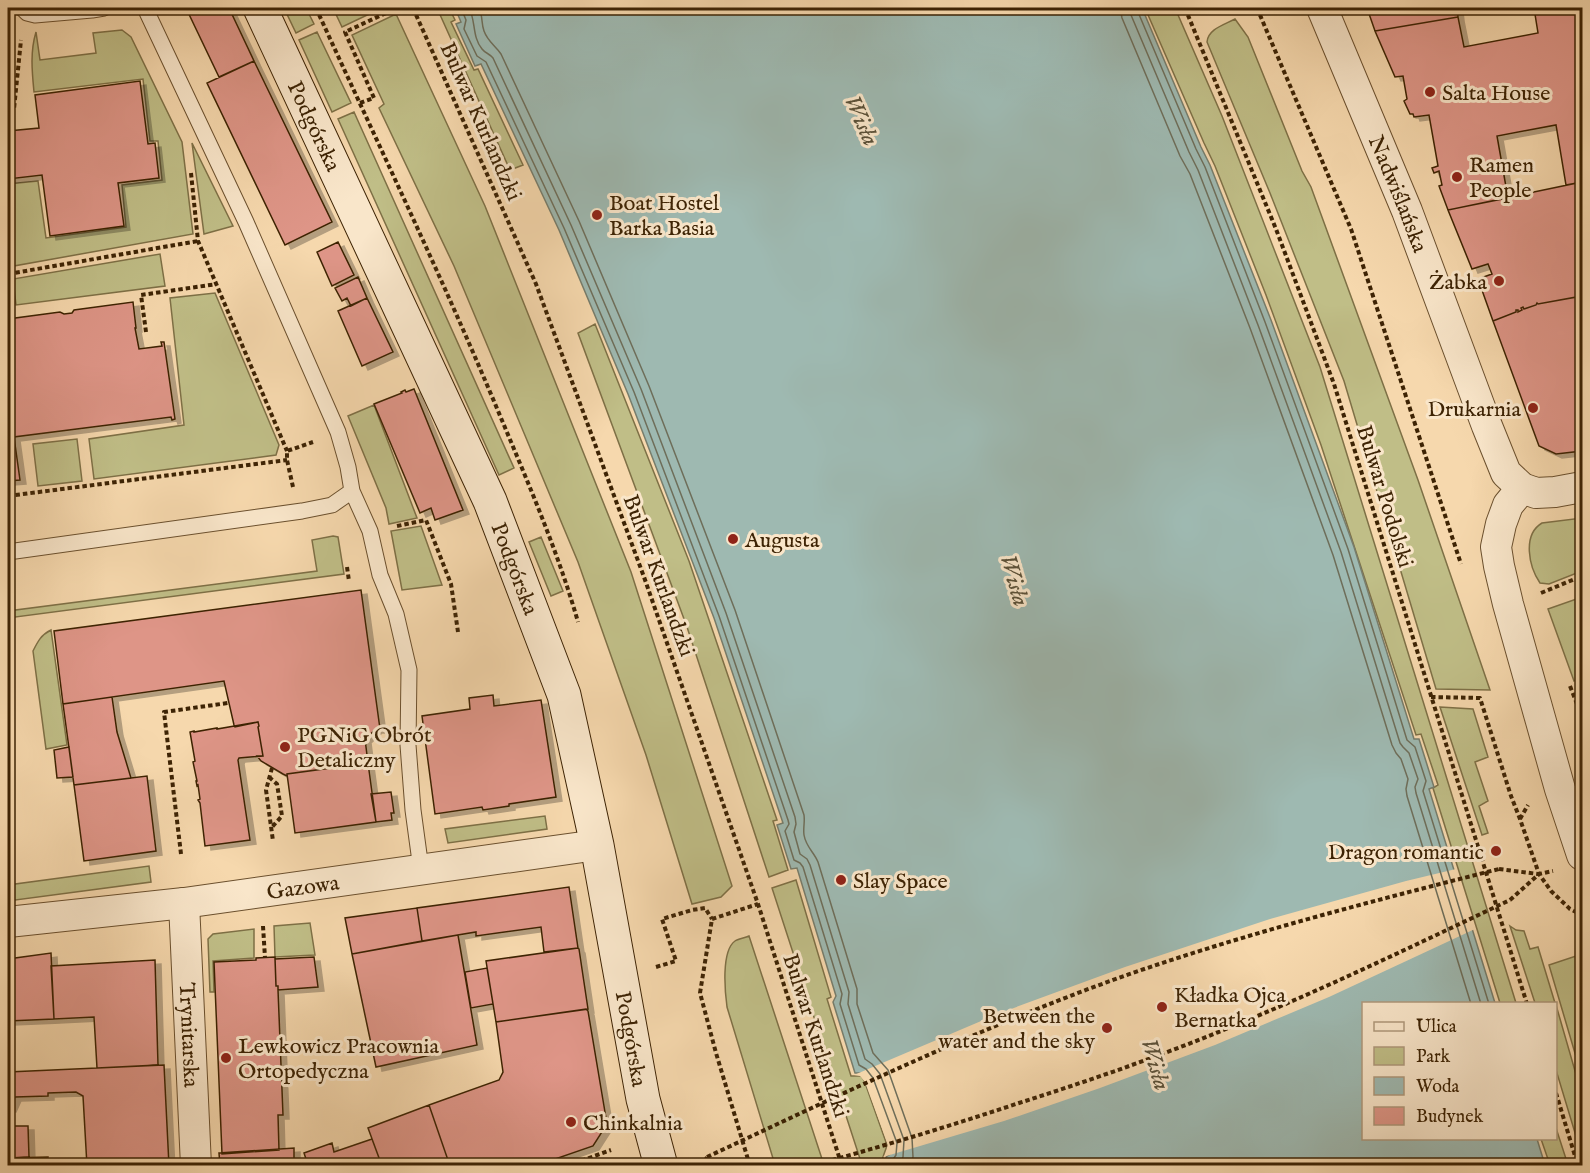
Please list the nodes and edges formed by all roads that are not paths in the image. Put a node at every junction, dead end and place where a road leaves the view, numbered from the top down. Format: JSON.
{"nodes":[{"id":1,"x":104,"y":8,"type":"edge"},
{"id":2,"x":144,"y":8,"type":"edge"},
{"id":3,"x":260,"y":8,"type":"edge"},
{"id":4,"x":1322,"y":8,"type":"edge"},
{"id":5,"x":25,"y":10,"type":"edge"},
{"id":6,"x":1582,"y":487,"type":"edge"},
{"id":7,"x":1521,"y":488,"type":"junction"},
{"id":8,"x":352,"y":491,"type":"junction"},
{"id":9,"x":8,"y":552,"type":"edge"},
{"id":10,"x":597,"y":845,"type":"junction"},
{"id":11,"x":1582,"y":855,"type":"edge"},
{"id":12,"x":421,"y":869,"type":"junction"},
{"id":13,"x":184,"y":903,"type":"junction"},
{"id":14,"x":8,"y":922,"type":"edge"},
{"id":15,"x":196,"y":1166,"type":"edge"},
{"id":16,"x":662,"y":1166,"type":"edge"}],
"edges":[{"from":1,"to":5,"type":"lane"},
{"from":2,"to":8,"type":"lane"},
{"from":3,"to":10,"type":"street","name":"Podgórska"},
{"from":4,"to":7,"type":"street","name":"Nadwiślańska"},
{"from":6,"to":7,"type":"street"},
{"from":7,"to":11,"type":"street"},
{"from":8,"to":9,"type":"lane"},
{"from":8,"to":12,"type":"lane"},
{"from":10,"to":12,"type":"street","name":"Gazowa"},
{"from":10,"to":16,"type":"street","name":"Podgórska"},
{"from":12,"to":13,"type":"street","name":"Gazowa"},
{"from":13,"to":14,"type":"street","name":"Gazowa"},
{"from":13,"to":15,"type":"street","name":"Trynitarska"}]}
